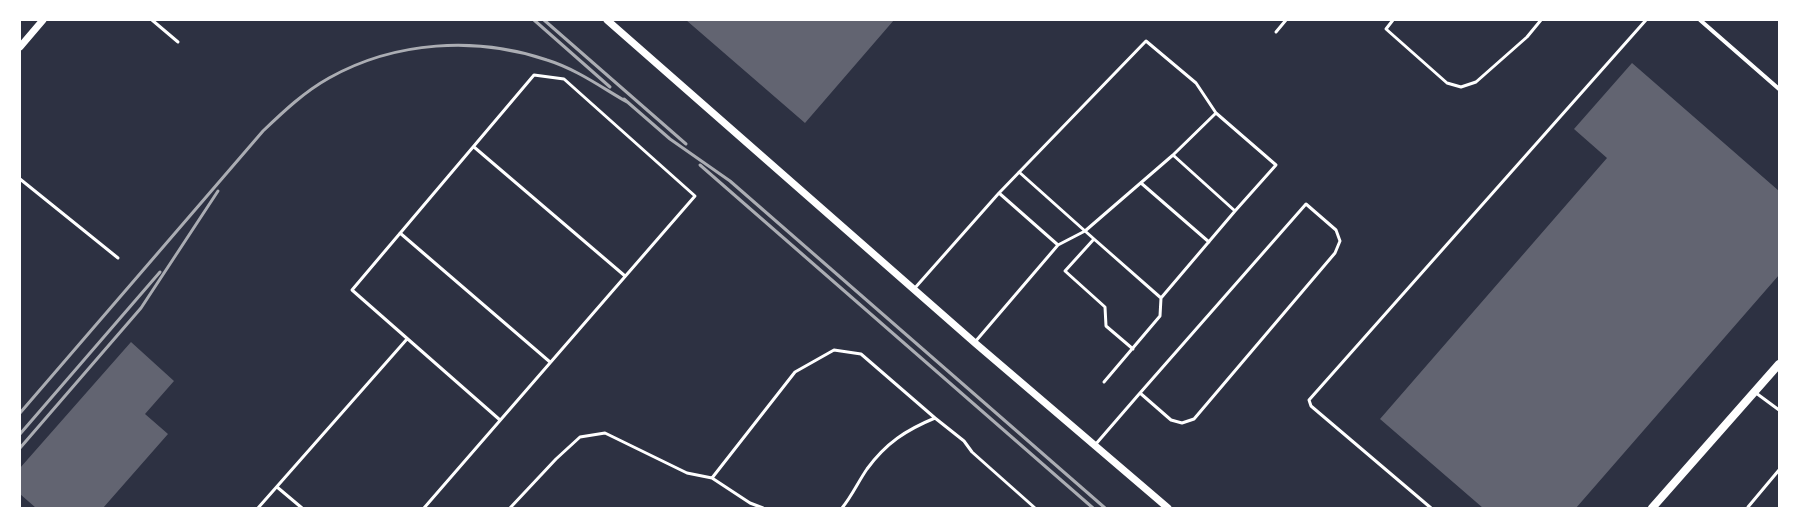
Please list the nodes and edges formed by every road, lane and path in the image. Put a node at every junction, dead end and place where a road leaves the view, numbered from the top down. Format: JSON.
{"nodes":[{"id":1,"x":43,"y":20,"type":"edge"},
{"id":2,"x":152,"y":20,"type":"edge"},
{"id":3,"x":607,"y":20,"type":"edge"},
{"id":4,"x":1286,"y":20,"type":"edge"},
{"id":5,"x":1393,"y":20,"type":"edge"},
{"id":6,"x":1541,"y":20,"type":"edge"},
{"id":7,"x":1646,"y":20,"type":"edge"},
{"id":8,"x":1700,"y":20,"type":"edge"},
{"id":9,"x":1276,"y":32,"type":"dead end"},
{"id":10,"x":178,"y":42,"type":"dead end"},
{"id":11,"x":20,"y":47,"type":"edge"},
{"id":12,"x":1779,"y":90,"type":"edge"},
{"id":13,"x":1216,"y":112,"type":"junction"},
{"id":14,"x":474,"y":146,"type":"junction"},
{"id":15,"x":1173,"y":155,"type":"junction"},
{"id":16,"x":1019,"y":172,"type":"junction"},
{"id":17,"x":20,"y":179,"type":"edge"},
{"id":18,"x":1141,"y":183,"type":"junction"},
{"id":19,"x":999,"y":193,"type":"junction"},
{"id":20,"x":1235,"y":212,"type":"junction"},
{"id":21,"x":1085,"y":231,"type":"junction"},
{"id":22,"x":400,"y":233,"type":"junction"},
{"id":23,"x":1094,"y":239,"type":"junction"},
{"id":24,"x":1209,"y":242,"type":"junction"},
{"id":25,"x":1058,"y":245,"type":"junction"},
{"id":26,"x":118,"y":258,"type":"dead end"},
{"id":27,"x":625,"y":276,"type":"junction"},
{"id":28,"x":914,"y":289,"type":"junction"},
{"id":29,"x":1161,"y":298,"type":"junction"},
{"id":30,"x":407,"y":339,"type":"junction"},
{"id":31,"x":975,"y":342,"type":"junction"},
{"id":32,"x":1133,"y":349,"type":"junction"},
{"id":33,"x":550,"y":362,"type":"junction"},
{"id":34,"x":1779,"y":364,"type":"edge"},
{"id":35,"x":1104,"y":382,"type":"dead end"},
{"id":36,"x":1755,"y":392,"type":"junction"},
{"id":37,"x":1140,"y":393,"type":"junction"},
{"id":38,"x":1779,"y":410,"type":"edge"},
{"id":39,"x":935,"y":418,"type":"junction"},
{"id":40,"x":500,"y":420,"type":"junction"},
{"id":41,"x":1095,"y":445,"type":"junction"},
{"id":42,"x":1779,"y":470,"type":"edge"},
{"id":43,"x":712,"y":478,"type":"junction"},
{"id":44,"x":277,"y":487,"type":"junction"},
{"id":45,"x":1748,"y":507,"type":"edge"},
{"id":46,"x":258,"y":508,"type":"edge"},
{"id":47,"x":302,"y":508,"type":"edge"},
{"id":48,"x":424,"y":508,"type":"edge"},
{"id":49,"x":510,"y":508,"type":"edge"},
{"id":50,"x":763,"y":508,"type":"edge"},
{"id":51,"x":842,"y":508,"type":"edge"},
{"id":52,"x":1035,"y":508,"type":"edge"},
{"id":53,"x":1168,"y":508,"type":"edge"},
{"id":54,"x":1431,"y":508,"type":"edge"},
{"id":55,"x":1652,"y":508,"type":"edge"}],
"edges":[{"from":1,"to":11,"type":"street"},
{"from":2,"to":10,"type":"lane"},
{"from":3,"to":28,"type":"street"},
{"from":4,"to":9,"type":"lane"},
{"from":5,"to":6,"type":"lane"},
{"from":7,"to":54,"type":"lane"},
{"from":8,"to":12,"type":"street"},
{"from":13,"to":15,"type":"lane"},
{"from":13,"to":16,"type":"lane"},
{"from":13,"to":20,"type":"lane"},
{"from":14,"to":22,"type":"lane"},
{"from":14,"to":27,"type":"lane"},
{"from":14,"to":27,"type":"lane"},
{"from":15,"to":18,"type":"lane"},
{"from":15,"to":20,"type":"lane"},
{"from":16,"to":19,"type":"lane"},
{"from":16,"to":21,"type":"lane"},
{"from":17,"to":26,"type":"lane"},
{"from":18,"to":21,"type":"lane"},
{"from":18,"to":24,"type":"lane"},
{"from":19,"to":25,"type":"lane"},
{"from":19,"to":28,"type":"lane"},
{"from":20,"to":24,"type":"lane"},
{"from":21,"to":23,"type":"lane"},
{"from":21,"to":25,"type":"lane"},
{"from":22,"to":30,"type":"lane"},
{"from":22,"to":33,"type":"lane"},
{"from":23,"to":29,"type":"lane"},
{"from":23,"to":32,"type":"lane"},
{"from":24,"to":29,"type":"lane"},
{"from":25,"to":31,"type":"lane"},
{"from":27,"to":33,"type":"lane"},
{"from":28,"to":31,"type":"street"},
{"from":29,"to":32,"type":"lane"},
{"from":30,"to":40,"type":"lane"},
{"from":30,"to":44,"type":"lane"},
{"from":31,"to":41,"type":"street"},
{"from":32,"to":35,"type":"lane"},
{"from":33,"to":40,"type":"lane"},
{"from":34,"to":36,"type":"main road"},
{"from":36,"to":38,"type":"lane"},
{"from":36,"to":55,"type":"main road"},
{"from":37,"to":37,"type":"lane"},
{"from":37,"to":41,"type":"lane"},
{"from":39,"to":43,"type":"lane"},
{"from":39,"to":51,"type":"lane"},
{"from":39,"to":52,"type":"lane"},
{"from":40,"to":48,"type":"lane"},
{"from":41,"to":53,"type":"street"},
{"from":42,"to":45,"type":"lane"},
{"from":43,"to":49,"type":"lane"},
{"from":43,"to":50,"type":"lane"},
{"from":44,"to":46,"type":"lane"},
{"from":44,"to":47,"type":"lane"}]}
